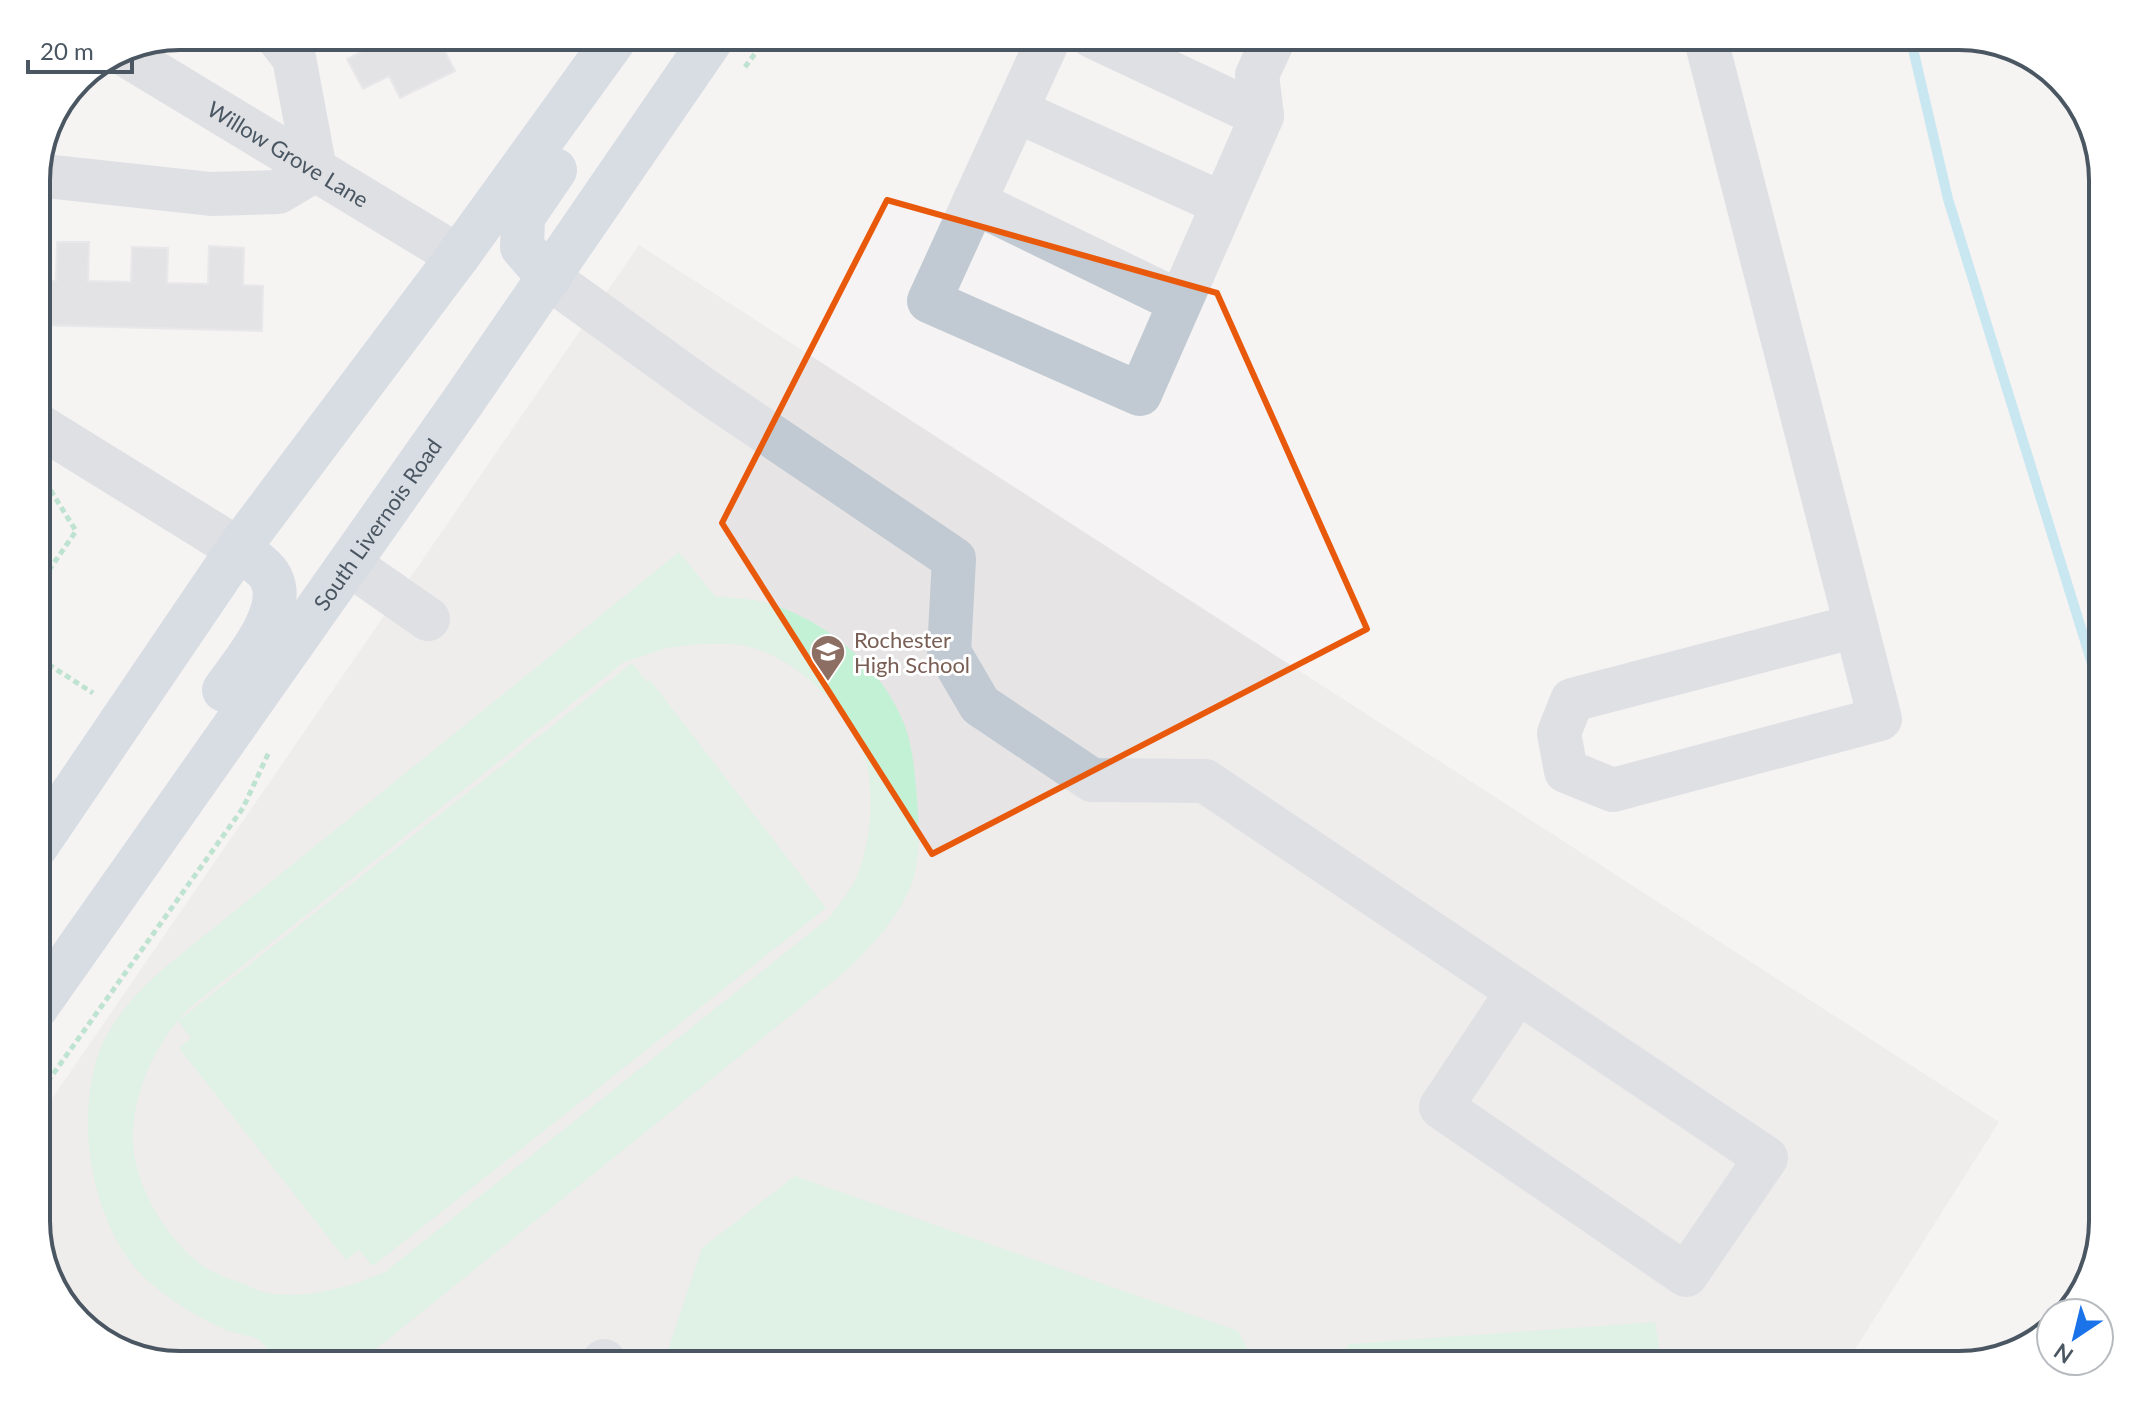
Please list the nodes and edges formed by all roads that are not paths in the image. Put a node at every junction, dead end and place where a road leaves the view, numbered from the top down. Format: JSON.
{"nodes":[{"id":1,"x":288,"y":50,"type":"edge"},
{"id":2,"x":607,"y":50,"type":"edge"},
{"id":3,"x":637,"y":50,"type":"edge"},
{"id":4,"x":704,"y":50,"type":"edge"},
{"id":5,"x":1044,"y":50,"type":"edge"},
{"id":6,"x":1122,"y":50,"type":"edge"},
{"id":7,"x":1269,"y":50,"type":"edge"},
{"id":8,"x":1709,"y":50,"type":"edge"},
{"id":9,"x":133,"y":59,"type":"edge"},
{"id":10,"x":1017,"y":111,"type":"junction"},
{"id":11,"x":1262,"y":116,"type":"junction"},
{"id":12,"x":315,"y":170,"type":"junction"},
{"id":13,"x":50,"y":176,"type":"edge"},
{"id":14,"x":974,"y":202,"type":"junction"},
{"id":15,"x":1223,"y":204,"type":"junction"},
{"id":16,"x":458,"y":256,"type":"junction"},
{"id":17,"x":549,"y":278,"type":"junction"},
{"id":18,"x":1180,"y":302,"type":"junction"},
{"id":19,"x":50,"y":433,"type":"edge"},
{"id":20,"x":238,"y":549,"type":"junction"},
{"id":21,"x":349,"y":564,"type":"junction"},
{"id":22,"x":428,"y":619,"type":"dead end"},
{"id":23,"x":1856,"y":626,"type":"junction"},
{"id":24,"x":50,"y":826,"type":"edge"},
{"id":25,"x":146,"y":851,"type":"junction"},
{"id":26,"x":50,"y":988,"type":"edge"},
{"id":27,"x":1518,"y":991,"type":"junction"}],
"edges":[{"from":1,"to":12,"type":"street"},
{"from":2,"to":16,"type":"main road"},
{"from":3,"to":17,"type":"main road"},
{"from":4,"to":17,"type":"main road","name":"South Livernois Road"},
{"from":5,"to":10,"type":"street"},
{"from":6,"to":11,"type":"street"},
{"from":7,"to":11,"type":"street"},
{"from":8,"to":23,"type":"street"},
{"from":9,"to":12,"type":"street","name":"Willow Grove Lane"},
{"from":10,"to":14,"type":"street"},
{"from":10,"to":15,"type":"street"},
{"from":11,"to":15,"type":"street"},
{"from":12,"to":13,"type":"street"},
{"from":12,"to":16,"type":"street","name":"Willow Grove Lane"},
{"from":14,"to":18,"type":"street"},
{"from":14,"to":18,"type":"street"},
{"from":15,"to":18,"type":"street"},
{"from":16,"to":20,"type":"main road"},
{"from":17,"to":21,"type":"main road","name":"South Livernois Road"},
{"from":17,"to":27,"type":"street"},
{"from":19,"to":20,"type":"street"},
{"from":20,"to":24,"type":"main road"},
{"from":20,"to":25,"type":"main road"},
{"from":21,"to":22,"type":"street"},
{"from":21,"to":25,"type":"main road","name":"South Livernois Road"},
{"from":23,"to":23,"type":"street"},
{"from":25,"to":26,"type":"main road","name":"South Livernois Road"},
{"from":27,"to":27,"type":"street"}]}
